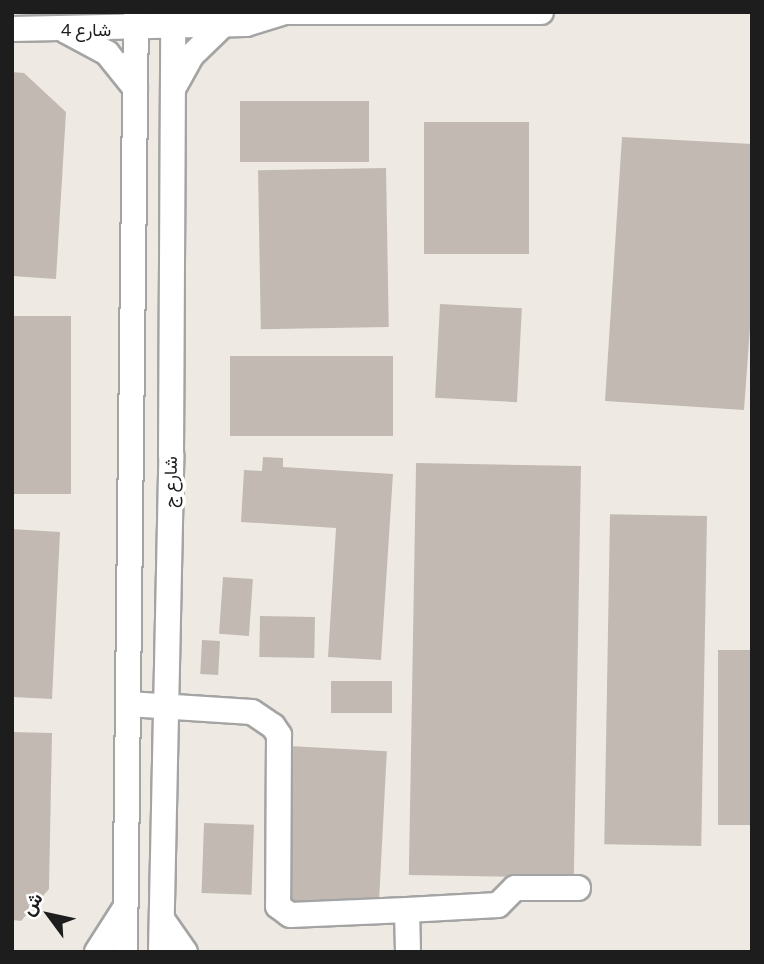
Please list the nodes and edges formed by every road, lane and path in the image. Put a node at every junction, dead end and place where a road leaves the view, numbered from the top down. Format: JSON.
{"nodes":[{"id":1,"x":541,"y":12,"type":"edge"},
{"id":2,"x":282,"y":13,"type":"edge"},
{"id":3,"x":136,"y":20,"type":"edge"},
{"id":4,"x":173,"y":20,"type":"edge"},
{"id":5,"x":223,"y":25,"type":"junction"},
{"id":6,"x":12,"y":29,"type":"edge"},
{"id":7,"x":63,"y":29,"type":"junction"},
{"id":8,"x":135,"y":88,"type":"junction"},
{"id":9,"x":169,"y":96,"type":"junction"},
{"id":10,"x":171,"y":455,"type":"junction"},
{"id":11,"x":134,"y":456,"type":"junction"},
{"id":12,"x":128,"y":704,"type":"junction"},
{"id":13,"x":165,"y":706,"type":"junction"},
{"id":14,"x":578,"y":888,"type":"dead end"},
{"id":15,"x":125,"y":907,"type":"junction"},
{"id":16,"x":408,"y":910,"type":"junction"},
{"id":17,"x":162,"y":919,"type":"junction"},
{"id":18,"x":97,"y":952,"type":"edge"},
{"id":19,"x":125,"y":952,"type":"edge"},
{"id":20,"x":161,"y":952,"type":"edge"},
{"id":21,"x":185,"y":952,"type":"edge"},
{"id":22,"x":408,"y":952,"type":"edge"}],
"edges":[{"from":1,"to":2,"type":"street","name":"شارع 4"},
{"from":2,"to":5,"type":"street","name":"شارع 4"},
{"from":3,"to":4,"type":"street","name":"شارع 4"},
{"from":3,"to":7,"type":"street","name":"شارع 4"},
{"from":3,"to":8,"type":"street","name":"شارع ج"},
{"from":4,"to":5,"type":"street","name":"شارع 4"},
{"from":4,"to":9,"type":"street","name":"شارع ج"},
{"from":5,"to":9,"type":"street"},
{"from":6,"to":7,"type":"street","name":"شارع 4"},
{"from":7,"to":8,"type":"street"},
{"from":8,"to":11,"type":"street","name":"شارع ج"},
{"from":9,"to":10,"type":"street","name":"شارع ج"},
{"from":10,"to":11,"type":"street"},
{"from":10,"to":13,"type":"street","name":"شارع ج"},
{"from":11,"to":12,"type":"street","name":"شارع ج"},
{"from":12,"to":13,"type":"street"},
{"from":12,"to":15,"type":"street","name":"شارع ج"},
{"from":13,"to":16,"type":"street"},
{"from":13,"to":17,"type":"street","name":"شارع ج"},
{"from":14,"to":16,"type":"street"},
{"from":15,"to":18,"type":"street"},
{"from":15,"to":19,"type":"street","name":"شارع ج"},
{"from":16,"to":22,"type":"street"},
{"from":17,"to":20,"type":"street","name":"شارع ج"},
{"from":17,"to":21,"type":"street"}]}
